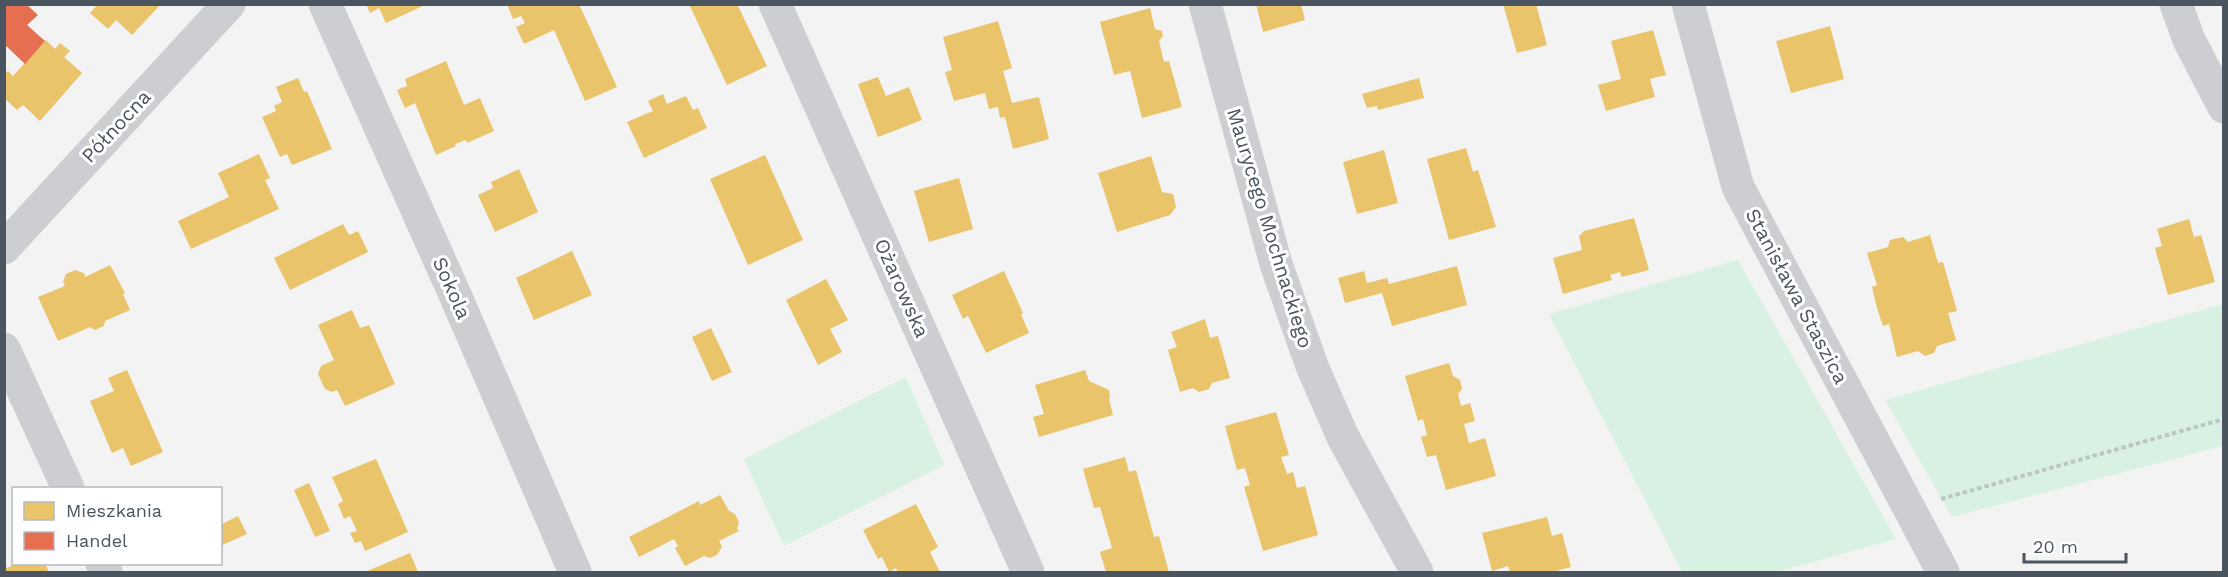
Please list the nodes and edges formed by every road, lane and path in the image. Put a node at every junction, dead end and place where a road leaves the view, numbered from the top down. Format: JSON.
{"nodes":[{"id":1,"x":229,"y":4,"type":"edge"},
{"id":2,"x":325,"y":4,"type":"edge"},
{"id":3,"x":775,"y":4,"type":"edge"},
{"id":4,"x":1205,"y":4,"type":"edge"},
{"id":5,"x":1688,"y":4,"type":"edge"},
{"id":6,"x":2176,"y":4,"type":"edge"},
{"id":7,"x":2223,"y":107,"type":"edge"},
{"id":8,"x":4,"y":248,"type":"edge"},
{"id":9,"x":4,"y":349,"type":"edge"},
{"id":10,"x":2223,"y":419,"type":"edge"},
{"id":11,"x":67,"y":487,"type":"edge"},
{"id":12,"x":1910,"y":507,"type":"junction"},
{"id":13,"x":575,"y":573,"type":"edge"},
{"id":14,"x":1028,"y":573,"type":"edge"},
{"id":15,"x":1417,"y":573,"type":"edge"},
{"id":16,"x":1943,"y":573,"type":"edge"}],
"edges":[{"from":1,"to":8,"type":"street","name":"Północna"},
{"from":2,"to":13,"type":"street","name":"Sokola"},
{"from":3,"to":14,"type":"street","name":"Ożarowska"},
{"from":4,"to":15,"type":"street","name":"Maurycego Mochnackiego"},
{"from":5,"to":12,"type":"street","name":"Stanisława Staszica"},
{"from":6,"to":7,"type":"street"},
{"from":9,"to":11,"type":"street"},
{"from":10,"to":12,"type":"path"},
{"from":12,"to":16,"type":"street","name":"Stanisława Staszica"}]}
